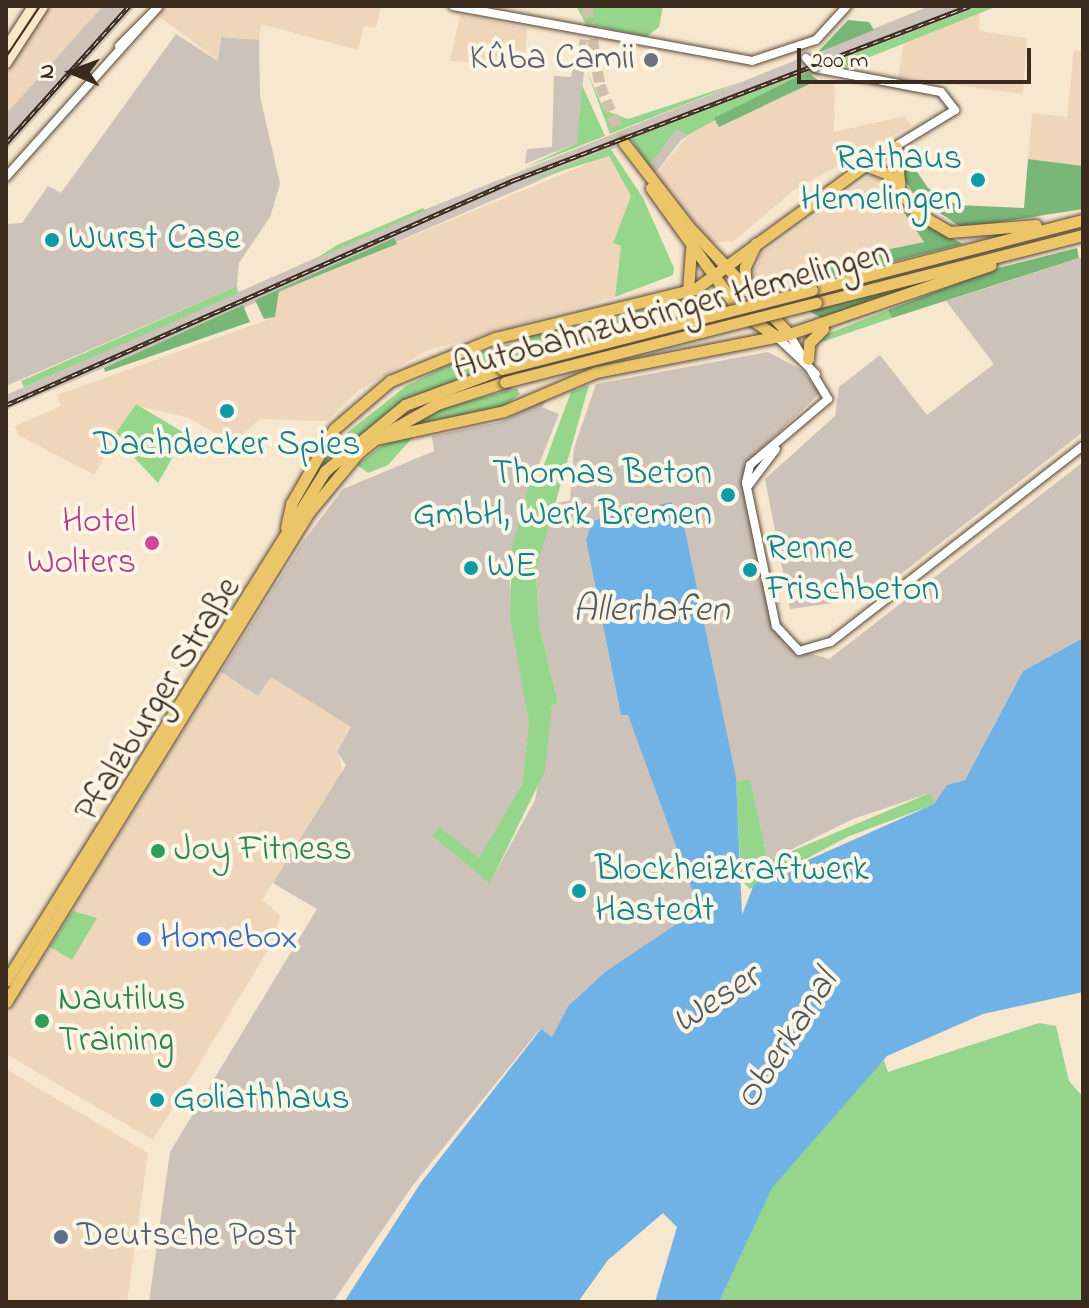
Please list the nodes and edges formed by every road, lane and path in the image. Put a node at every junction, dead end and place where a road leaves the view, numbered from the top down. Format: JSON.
{"nodes":[{"id":1,"x":32,"y":6,"type":"edge"},
{"id":2,"x":43,"y":6,"type":"edge"},
{"id":3,"x":159,"y":6,"type":"edge"},
{"id":4,"x":453,"y":6,"type":"edge"},
{"id":5,"x":847,"y":6,"type":"edge"},
{"id":6,"x":6,"y":46,"type":"edge"},
{"id":7,"x":801,"y":48,"type":"junction"},
{"id":8,"x":6,"y":63,"type":"edge"},
{"id":9,"x":896,"y":147,"type":"junction"},
{"id":10,"x":865,"y":165,"type":"junction"},
{"id":11,"x":6,"y":177,"type":"edge"},
{"id":12,"x":900,"y":189,"type":"junction"},
{"id":13,"x":1083,"y":219,"type":"edge"},
{"id":14,"x":1083,"y":235,"type":"edge"},
{"id":15,"x":761,"y":236,"type":"junction"},
{"id":16,"x":690,"y":244,"type":"junction"},
{"id":17,"x":1028,"y":248,"type":"junction"},
{"id":18,"x":726,"y":267,"type":"junction"},
{"id":19,"x":714,"y":278,"type":"junction"},
{"id":20,"x":745,"y":290,"type":"junction"},
{"id":21,"x":688,"y":291,"type":"junction"},
{"id":22,"x":825,"y":327,"type":"junction"},
{"id":23,"x":789,"y":334,"type":"junction"},
{"id":24,"x":776,"y":336,"type":"junction"},
{"id":25,"x":808,"y":359,"type":"junction"},
{"id":26,"x":818,"y":376,"type":"junction"},
{"id":27,"x":375,"y":439,"type":"junction"},
{"id":28,"x":1083,"y":446,"type":"edge"},
{"id":29,"x":303,"y":501,"type":"joint"},
{"id":30,"x":286,"y":528,"type":"junction"},
{"id":31,"x":6,"y":981,"type":"edge"},
{"id":32,"x":6,"y":1002,"type":"edge"}],
"edges":[{"from":1,"to":6,"type":"main road"},
{"from":2,"to":8,"type":"main road"},
{"from":3,"to":11,"type":"street"},
{"from":4,"to":7,"type":"street"},
{"from":5,"to":7,"type":"street"},
{"from":7,"to":9,"type":"street","bridge":true},
{"from":9,"to":10,"type":"street"},
{"from":9,"to":12,"type":"main road"},
{"from":10,"to":12,"type":"main road"},
{"from":10,"to":15,"type":"main road","name":"Pfalzburger Straße"},
{"from":12,"to":13,"type":"main road"},
{"from":13,"to":29,"type":"main road","name":"Autobahnzubringer Hemelingen","bridge":true},
{"from":14,"to":17,"type":"main road","name":"Autobahnzubringer Hemelingen"},
{"from":15,"to":18,"type":"main road","name":"Pfalzburger Straße"},
{"from":15,"to":20,"type":"main road"},
{"from":16,"to":18,"type":"main road"},
{"from":16,"to":19,"type":"main road"},
{"from":16,"to":21,"type":"main road"},
{"from":17,"to":22,"type":"main road","name":"Autobahnzubringer Hemelingen"},
{"from":17,"to":27,"type":"main road","name":"Autobahnzubringer Hemelingen","bridge":true},
{"from":18,"to":19,"type":"main road","name":"Pfalzburger Straße"},
{"from":18,"to":20,"type":"main road"},
{"from":19,"to":21,"type":"main road","name":"Pfalzburger Straße"},
{"from":19,"to":24,"type":"main road"},
{"from":20,"to":23,"type":"main road"},
{"from":21,"to":30,"type":"main road","name":"Pfalzburger Straße"},
{"from":22,"to":23,"type":"main road","name":"Autobahnzubringer Hemelingen"},
{"from":22,"to":25,"type":"main road"},
{"from":23,"to":24,"type":"main road","name":"Autobahnzubringer Hemelingen"},
{"from":23,"to":25,"type":"street"},
{"from":24,"to":26,"type":"street"},
{"from":24,"to":27,"type":"main road","name":"Autobahnzubringer Hemelingen"},
{"from":25,"to":26,"type":"street"},
{"from":26,"to":28,"type":"street"},
{"from":27,"to":32,"type":"main road","name":"Pfalzburger Straße"},
{"from":29,"to":30,"type":"main road","name":"Pfalzburger Straße"},
{"from":30,"to":31,"type":"main road","name":"Pfalzburger Straße"}]}
